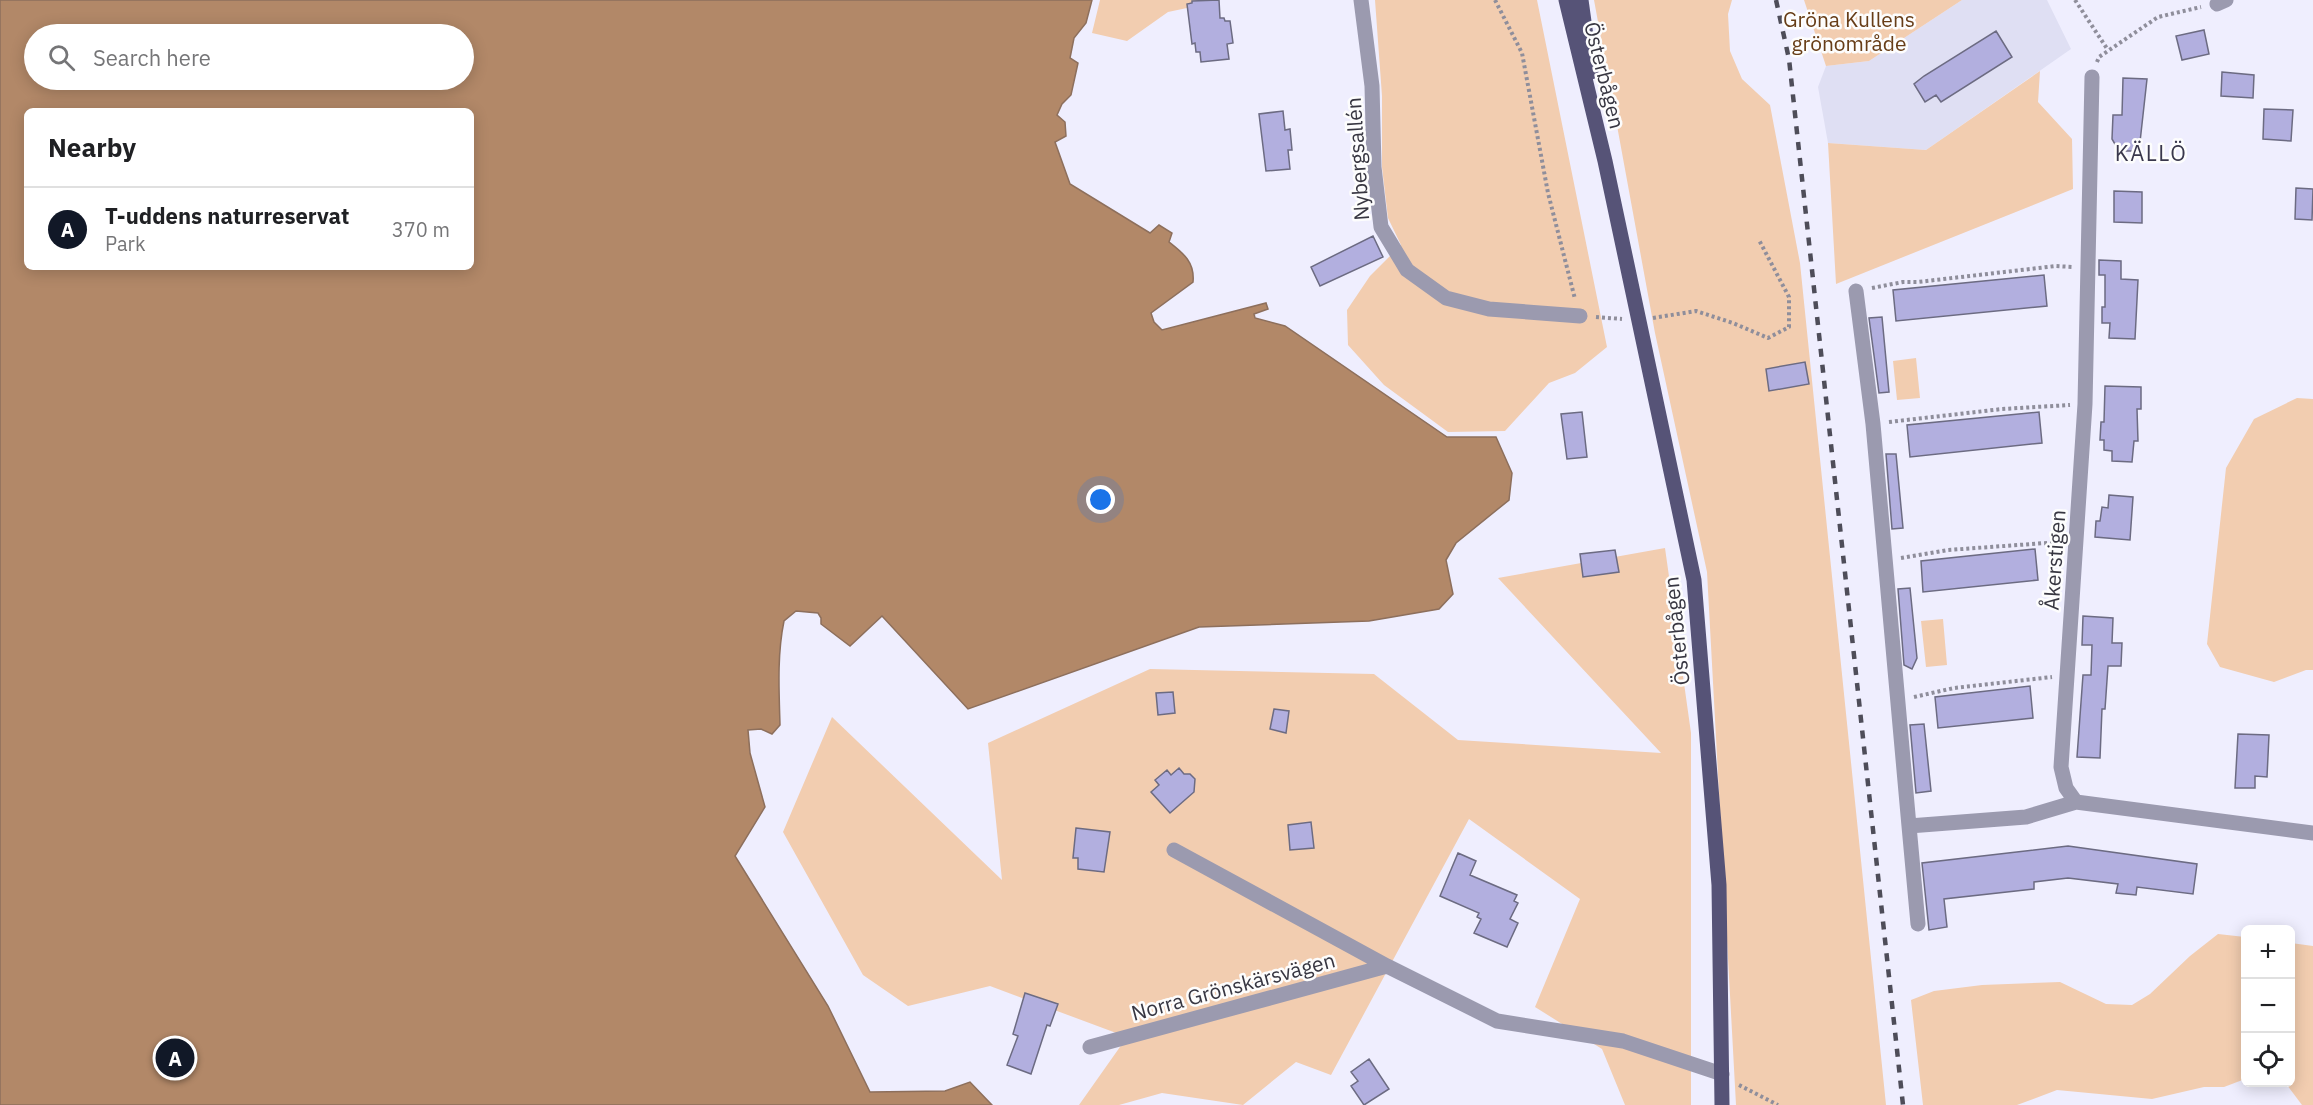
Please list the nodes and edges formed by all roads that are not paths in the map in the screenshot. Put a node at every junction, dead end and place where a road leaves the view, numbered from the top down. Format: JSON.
{"nodes":[{"id":1,"x":1361,"y":0,"type":"edge"},
{"id":2,"x":1566,"y":0,"type":"edge"},
{"id":3,"x":1581,"y":0,"type":"edge"},
{"id":4,"x":2092,"y":77,"type":"road end"},
{"id":5,"x":1605,"y":161,"type":"junction"},
{"id":6,"x":1856,"y":291,"type":"road end"},
{"id":7,"x":1580,"y":316,"type":"road end"},
{"id":8,"x":2076,"y":802,"type":"junction"},
{"id":9,"x":1909,"y":826,"type":"junction"},
{"id":10,"x":2313,"y":833,"type":"edge"},
{"id":11,"x":1174,"y":850,"type":"dead end"},
{"id":12,"x":1918,"y":924,"type":"dead end"},
{"id":13,"x":1387,"y":966,"type":"junction"},
{"id":14,"x":1090,"y":1047,"type":"dead end"},
{"id":15,"x":1722,"y":1074,"type":"junction"},
{"id":16,"x":1722,"y":1105,"type":"edge"}],
"edges":[{"from":1,"to":7,"type":"street","name":"Nybergsallén"},
{"from":2,"to":5,"type":"main road","name":"Österbågen"},
{"from":3,"to":5,"type":"main road","name":"Österbågen"},
{"from":4,"to":8,"type":"street","name":"Åkerstigen"},
{"from":5,"to":15,"type":"main road","name":"Österbågen"},
{"from":6,"to":9,"type":"street"},
{"from":8,"to":9,"type":"street"},
{"from":8,"to":10,"type":"street"},
{"from":9,"to":12,"type":"street"},
{"from":11,"to":13,"type":"street","name":"Norra Grönskärsvägen"},
{"from":13,"to":14,"type":"street","name":"Norra Grönskärsvägen"},
{"from":13,"to":15,"type":"street","name":"Norra Grönskärsvägen"},
{"from":15,"to":16,"type":"main road","name":"Österbågen"}]}
